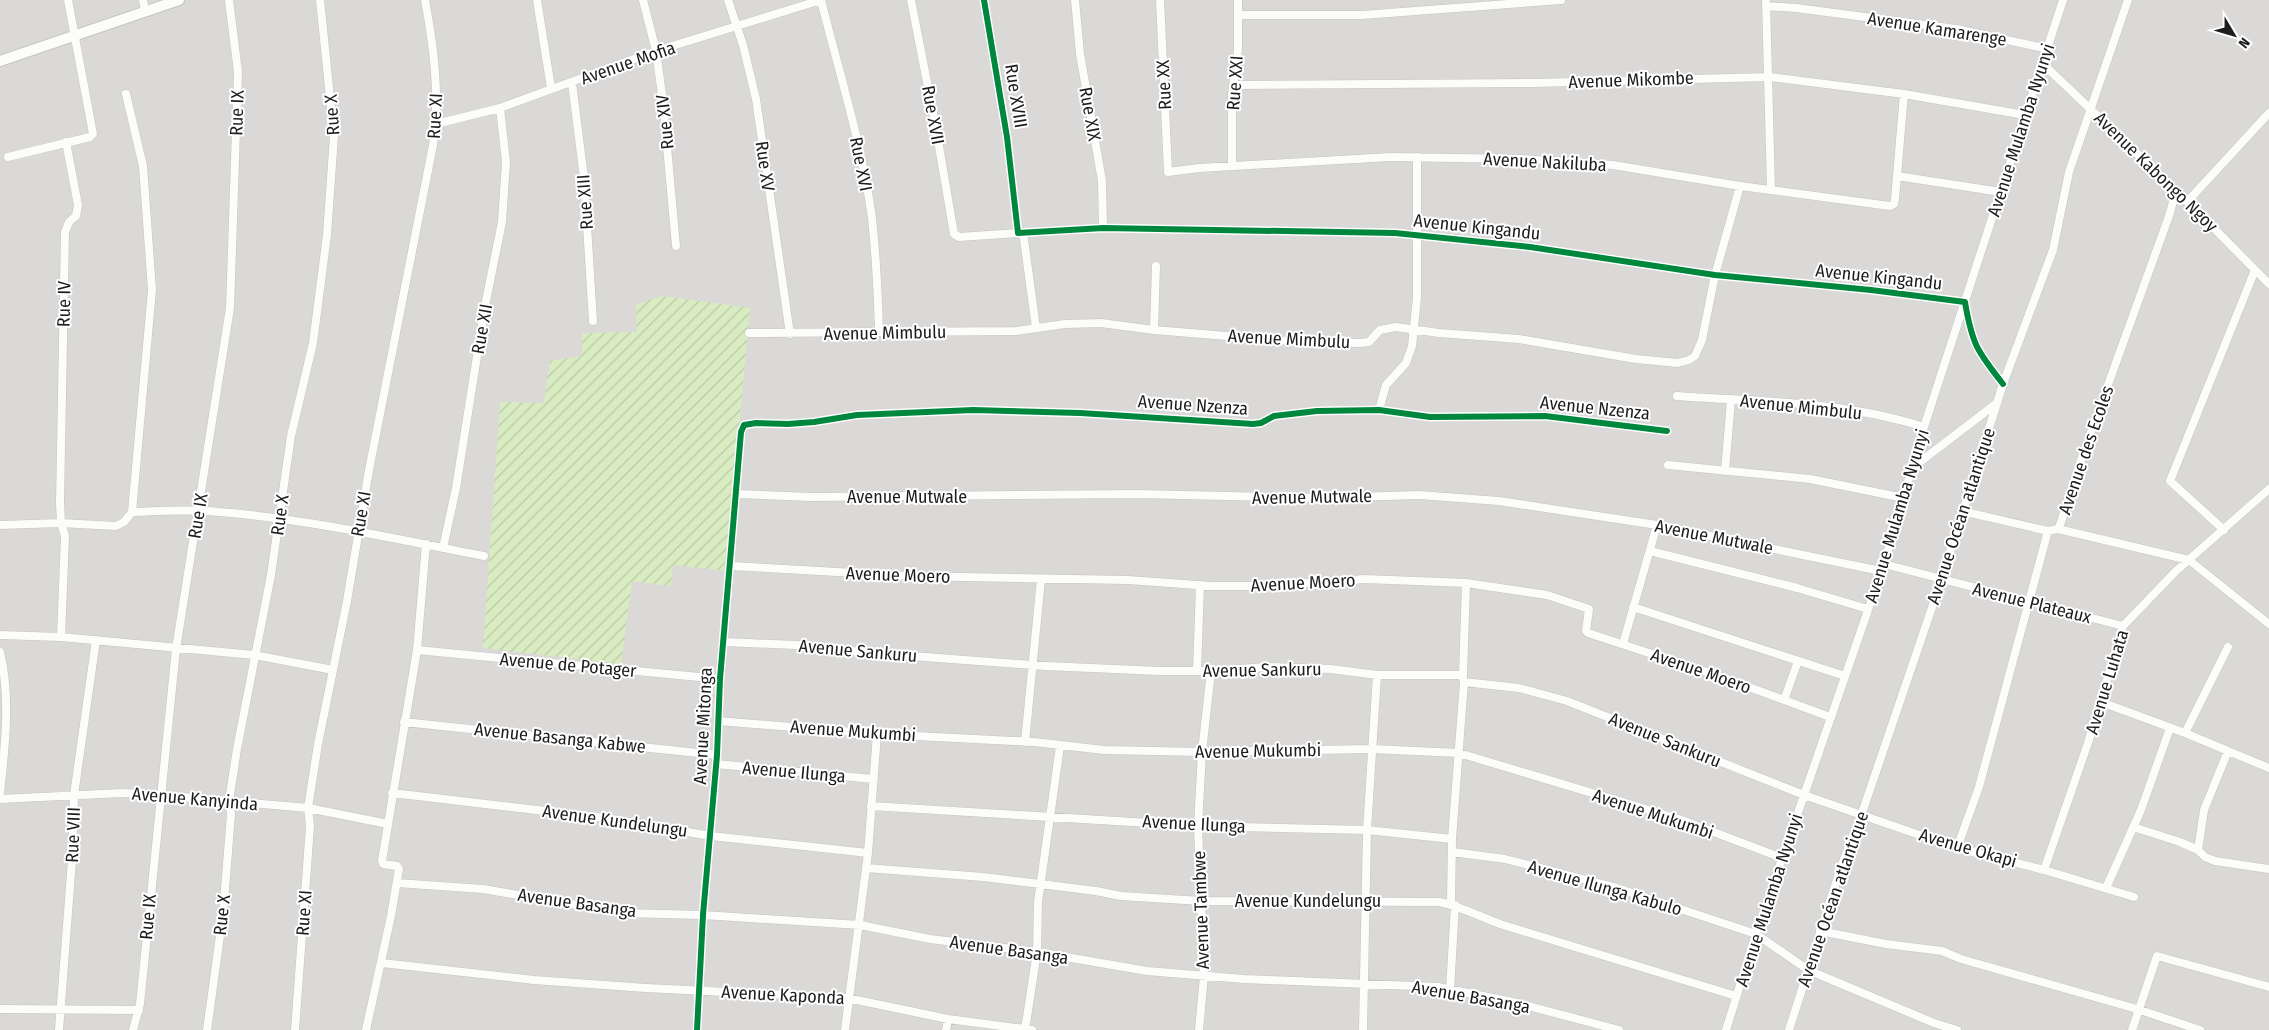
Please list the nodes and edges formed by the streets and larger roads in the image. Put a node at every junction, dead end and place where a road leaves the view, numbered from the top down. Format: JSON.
{"nodes":[{"id":1,"x":68,"y":0,"type":"edge"},
{"id":2,"x":143,"y":0,"type":"edge"},
{"id":3,"x":179,"y":0,"type":"edge"},
{"id":4,"x":229,"y":0,"type":"edge"},
{"id":5,"x":320,"y":0,"type":"edge"},
{"id":6,"x":425,"y":0,"type":"edge"},
{"id":7,"x":537,"y":0,"type":"edge"},
{"id":8,"x":643,"y":0,"type":"edge"},
{"id":9,"x":728,"y":0,"type":"edge"},
{"id":10,"x":821,"y":0,"type":"edge"},
{"id":11,"x":911,"y":0,"type":"edge"},
{"id":12,"x":984,"y":0,"type":"edge"},
{"id":13,"x":1075,"y":0,"type":"edge"},
{"id":14,"x":1160,"y":0,"type":"edge"},
{"id":15,"x":1238,"y":0,"type":"edge"},
{"id":16,"x":1561,"y":0,"type":"edge"},
{"id":17,"x":2063,"y":0,"type":"edge"},
{"id":18,"x":2128,"y":0,"type":"edge"},
{"id":19,"x":1766,"y":3,"type":"edge"},
{"id":20,"x":145,"y":11,"type":"junction"},
{"id":21,"x":1239,"y":15,"type":"junction"},
{"id":22,"x":738,"y":26,"type":"junction"},
{"id":23,"x":75,"y":35,"type":"junction"},
{"id":24,"x":2048,"y":49,"type":"junction"},
{"id":25,"x":656,"y":51,"type":"junction"},
{"id":26,"x":0,"y":61,"type":"edge"},
{"id":27,"x":2042,"y":62,"type":"junction"},
{"id":28,"x":1770,"y":77,"type":"junction"},
{"id":29,"x":572,"y":83,"type":"junction"},
{"id":30,"x":1233,"y":85,"type":"junction"},
{"id":31,"x":551,"y":88,"type":"junction"},
{"id":32,"x":126,"y":94,"type":"dead end"},
{"id":33,"x":1904,"y":94,"type":"junction"},
{"id":34,"x":500,"y":108,"type":"junction"},
{"id":35,"x":2091,"y":109,"type":"junction"},
{"id":36,"x":2269,"y":113,"type":"edge"},
{"id":37,"x":2025,"y":115,"type":"junction"},
{"id":38,"x":436,"y":124,"type":"junction"},
{"id":39,"x":66,"y":142,"type":"junction"},
{"id":40,"x":8,"y":157,"type":"dead end"},
{"id":41,"x":1417,"y":157,"type":"junction"},
{"id":42,"x":1232,"y":166,"type":"junction"},
{"id":43,"x":1167,"y":171,"type":"joint"},
{"id":44,"x":1897,"y":176,"type":"junction"},
{"id":45,"x":1740,"y":186,"type":"junction"},
{"id":46,"x":1771,"y":190,"type":"junction"},
{"id":47,"x":2176,"y":191,"type":"junction"},
{"id":48,"x":2001,"y":192,"type":"junction"},
{"id":49,"x":2187,"y":202,"type":"junction"},
{"id":50,"x":1103,"y":228,"type":"junction"},
{"id":51,"x":952,"y":230,"type":"joint"},
{"id":52,"x":1021,"y":232,"type":"junction"},
{"id":53,"x":1418,"y":237,"type":"junction"},
{"id":54,"x":676,"y":246,"type":"dead end"},
{"id":55,"x":1156,"y":266,"type":"dead end"},
{"id":56,"x":2255,"y":270,"type":"junction"},
{"id":57,"x":1714,"y":276,"type":"junction"},
{"id":58,"x":2269,"y":284,"type":"edge"},
{"id":59,"x":1965,"y":302,"type":"junction"},
{"id":60,"x":592,"y":321,"type":"dead end"},
{"id":61,"x":1036,"y":328,"type":"junction"},
{"id":62,"x":1154,"y":330,"type":"junction"},
{"id":63,"x":1414,"y":330,"type":"junction"},
{"id":64,"x":879,"y":332,"type":"junction"},
{"id":65,"x":749,"y":334,"type":"dead end"},
{"id":66,"x":790,"y":334,"type":"junction"},
{"id":67,"x":2004,"y":384,"type":"junction"},
{"id":68,"x":1677,"y":396,"type":"dead end"},
{"id":69,"x":1731,"y":400,"type":"junction"},
{"id":70,"x":1997,"y":403,"type":"junction"},
{"id":71,"x":1379,"y":410,"type":"junction"},
{"id":72,"x":744,"y":425,"type":"joint"},
{"id":73,"x":1924,"y":427,"type":"junction"},
{"id":74,"x":1667,"y":430,"type":"dead end"},
{"id":75,"x":1668,"y":465,"type":"dead end"},
{"id":76,"x":1912,"y":468,"type":"junction"},
{"id":77,"x":1725,"y":471,"type":"junction"},
{"id":78,"x":2269,"y":489,"type":"edge"},
{"id":79,"x":737,"y":494,"type":"junction"},
{"id":80,"x":1904,"y":498,"type":"junction"},
{"id":81,"x":199,"y":510,"type":"junction"},
{"id":82,"x":1962,"y":511,"type":"junction"},
{"id":83,"x":132,"y":512,"type":"junction"},
{"id":84,"x":279,"y":518,"type":"junction"},
{"id":85,"x":61,"y":523,"type":"junction"},
{"id":86,"x":0,"y":525,"type":"edge"},
{"id":87,"x":1657,"y":525,"type":"junction"},
{"id":88,"x":2058,"y":529,"type":"junction"},
{"id":89,"x":2224,"y":530,"type":"junction"},
{"id":90,"x":2048,"y":531,"type":"junction"},
{"id":91,"x":358,"y":532,"type":"junction"},
{"id":92,"x":426,"y":544,"type":"junction"},
{"id":93,"x":443,"y":548,"type":"junction"},
{"id":94,"x":1650,"y":552,"type":"junction"},
{"id":95,"x":484,"y":556,"type":"dead end"},
{"id":96,"x":2189,"y":560,"type":"junction"},
{"id":97,"x":731,"y":566,"type":"junction"},
{"id":98,"x":1882,"y":568,"type":"junction"},
{"id":99,"x":1041,"y":579,"type":"junction"},
{"id":100,"x":1941,"y":581,"type":"junction"},
{"id":101,"x":1466,"y":583,"type":"junction"},
{"id":102,"x":1200,"y":586,"type":"junction"},
{"id":103,"x":2028,"y":602,"type":"junction"},
{"id":104,"x":1634,"y":607,"type":"junction"},
{"id":105,"x":1868,"y":609,"type":"junction"},
{"id":106,"x":2269,"y":624,"type":"edge"},
{"id":107,"x":2123,"y":626,"type":"junction"},
{"id":108,"x":0,"y":635,"type":"edge"},
{"id":109,"x":61,"y":637,"type":"junction"},
{"id":110,"x":96,"y":640,"type":"junction"},
{"id":111,"x":724,"y":642,"type":"junction"},
{"id":112,"x":1623,"y":644,"type":"junction"},
{"id":113,"x":2228,"y":647,"type":"dead end"},
{"id":114,"x":176,"y":649,"type":"junction"},
{"id":115,"x":417,"y":650,"type":"junction"},
{"id":116,"x":0,"y":655,"type":"edge"},
{"id":117,"x":254,"y":655,"type":"junction"},
{"id":118,"x":1796,"y":661,"type":"junction"},
{"id":119,"x":1032,"y":665,"type":"junction"},
{"id":120,"x":332,"y":670,"type":"junction"},
{"id":121,"x":1197,"y":671,"type":"junction"},
{"id":122,"x":1211,"y":672,"type":"junction"},
{"id":123,"x":1377,"y":675,"type":"junction"},
{"id":124,"x":1845,"y":676,"type":"junction"},
{"id":125,"x":1464,"y":678,"type":"junction"},
{"id":126,"x":720,"y":679,"type":"junction"},
{"id":127,"x":1784,"y":700,"type":"junction"},
{"id":128,"x":2101,"y":702,"type":"junction"},
{"id":129,"x":1830,"y":717,"type":"junction"},
{"id":130,"x":718,"y":721,"type":"junction"},
{"id":131,"x":404,"y":722,"type":"junction"},
{"id":132,"x":2170,"y":728,"type":"junction"},
{"id":133,"x":2185,"y":733,"type":"junction"},
{"id":134,"x":877,"y":734,"type":"junction"},
{"id":135,"x":1025,"y":742,"type":"junction"},
{"id":136,"x":1060,"y":746,"type":"junction"},
{"id":137,"x":1371,"y":749,"type":"junction"},
{"id":138,"x":2228,"y":751,"type":"junction"},
{"id":139,"x":1202,"y":752,"type":"junction"},
{"id":140,"x":1459,"y":753,"type":"junction"},
{"id":141,"x":717,"y":755,"type":"junction"},
{"id":142,"x":716,"y":764,"type":"junction"},
{"id":143,"x":2269,"y":768,"type":"edge"},
{"id":144,"x":873,"y":779,"type":"junction"},
{"id":145,"x":392,"y":793,"type":"junction"},
{"id":146,"x":0,"y":794,"type":"edge"},
{"id":147,"x":160,"y":794,"type":"junction"},
{"id":148,"x":1804,"y":794,"type":"junction"},
{"id":149,"x":74,"y":795,"type":"junction"},
{"id":150,"x":0,"y":798,"type":"edge"},
{"id":151,"x":230,"y":801,"type":"junction"},
{"id":152,"x":871,"y":806,"type":"junction"},
{"id":153,"x":308,"y":808,"type":"junction"},
{"id":154,"x":1862,"y":813,"type":"junction"},
{"id":155,"x":1049,"y":818,"type":"junction"},
{"id":156,"x":388,"y":824,"type":"junction"},
{"id":157,"x":1198,"y":826,"type":"junction"},
{"id":158,"x":2134,"y":827,"type":"junction"},
{"id":159,"x":1367,"y":830,"type":"junction"},
{"id":160,"x":711,"y":836,"type":"junction"},
{"id":161,"x":1452,"y":839,"type":"junction"},
{"id":162,"x":1957,"y":848,"type":"junction"},
{"id":163,"x":2198,"y":850,"type":"junction"},
{"id":164,"x":1452,"y":852,"type":"junction"},
{"id":165,"x":868,"y":853,"type":"junction"},
{"id":166,"x":1782,"y":858,"type":"junction"},
{"id":167,"x":866,"y":868,"type":"junction"},
{"id":168,"x":2269,"y":869,"type":"edge"},
{"id":169,"x":2044,"y":870,"type":"junction"},
{"id":170,"x":397,"y":883,"type":"junction"},
{"id":171,"x":1040,"y":886,"type":"junction"},
{"id":172,"x":2106,"y":888,"type":"junction"},
{"id":173,"x":2134,"y":897,"type":"dead end"},
{"id":174,"x":1201,"y":901,"type":"junction"},
{"id":175,"x":1367,"y":901,"type":"junction"},
{"id":176,"x":1453,"y":905,"type":"junction"},
{"id":177,"x":703,"y":915,"type":"junction"},
{"id":178,"x":860,"y":925,"type":"junction"},
{"id":179,"x":1820,"y":931,"type":"junction"},
{"id":180,"x":1756,"y":934,"type":"junction"},
{"id":181,"x":1037,"y":952,"type":"junction"},
{"id":182,"x":382,"y":962,"type":"junction"},
{"id":183,"x":1808,"y":970,"type":"junction"},
{"id":184,"x":1204,"y":976,"type":"junction"},
{"id":185,"x":1365,"y":983,"type":"junction"},
{"id":186,"x":2269,"y":987,"type":"edge"},
{"id":187,"x":1450,"y":990,"type":"junction"},
{"id":188,"x":700,"y":991,"type":"junction"},
{"id":189,"x":1736,"y":996,"type":"junction"},
{"id":190,"x":847,"y":998,"type":"junction"},
{"id":191,"x":0,"y":1009,"type":"edge"},
{"id":192,"x":60,"y":1009,"type":"junction"},
{"id":193,"x":2137,"y":1009,"type":"junction"},
{"id":194,"x":139,"y":1010,"type":"junction"},
{"id":195,"x":948,"y":1019,"type":"junction"},
{"id":196,"x":59,"y":1030,"type":"edge"},
{"id":197,"x":133,"y":1030,"type":"edge"},
{"id":198,"x":207,"y":1030,"type":"edge"},
{"id":199,"x":295,"y":1030,"type":"edge"},
{"id":200,"x":366,"y":1030,"type":"edge"},
{"id":201,"x":697,"y":1030,"type":"edge"},
{"id":202,"x":845,"y":1030,"type":"edge"},
{"id":203,"x":946,"y":1030,"type":"edge"},
{"id":204,"x":1025,"y":1030,"type":"edge"},
{"id":205,"x":1032,"y":1030,"type":"edge"},
{"id":206,"x":1199,"y":1030,"type":"edge"},
{"id":207,"x":1363,"y":1030,"type":"edge"},
{"id":208,"x":1619,"y":1030,"type":"edge"},
{"id":209,"x":1726,"y":1030,"type":"edge"},
{"id":210,"x":1789,"y":1030,"type":"edge"},
{"id":211,"x":1957,"y":1030,"type":"edge"},
{"id":212,"x":2132,"y":1030,"type":"edge"},
{"id":213,"x":2200,"y":1030,"type":"edge"}],
"edges":[{"from":1,"to":23,"type":"street"},
{"from":2,"to":20,"type":"street"},
{"from":3,"to":20,"type":"street"},
{"from":4,"to":81,"type":"street","name":"Rue IX"},
{"from":5,"to":84,"type":"street","name":"Rue X"},
{"from":6,"to":38,"type":"street","name":"Rue XI"},
{"from":7,"to":31,"type":"street"},
{"from":8,"to":25,"type":"street","name":"Rue XIV"},
{"from":9,"to":22,"type":"street","name":"Rue XV"},
{"from":10,"to":22,"type":"street","name":"Avenue Mofia"},
{"from":10,"to":64,"type":"street","name":"Rue XVI"},
{"from":11,"to":51,"type":"street","name":"Rue XVII"},
{"from":12,"to":52,"type":"street","name":"Rue XVIII"},
{"from":13,"to":50,"type":"street","name":"Rue XIX"},
{"from":14,"to":43,"type":"street","name":"Rue XX"},
{"from":15,"to":21,"type":"street","name":"Rue XXI"},
{"from":16,"to":21,"type":"street"},
{"from":17,"to":24,"type":"street","name":"Avenue Mulamba Nyunyi"},
{"from":18,"to":35,"type":"street","name":"Avenue Océan atlantique"},
{"from":19,"to":24,"type":"street","name":"Avenue Kamarenge"},
{"from":19,"to":28,"type":"street"},
{"from":20,"to":23,"type":"street"},
{"from":21,"to":30,"type":"street","name":"Rue XXI"},
{"from":22,"to":25,"type":"street","name":"Avenue Mofia"},
{"from":22,"to":66,"type":"street","name":"Rue XV"},
{"from":23,"to":26,"type":"street"},
{"from":23,"to":39,"type":"street"},
{"from":24,"to":27,"type":"street","name":"Avenue Mulamba Nyunyi"},
{"from":25,"to":29,"type":"street","name":"Avenue Mofia"},
{"from":25,"to":54,"type":"street","name":"Rue XIV"},
{"from":27,"to":35,"type":"street","name":"Avenue Kabongo Ngoy"},
{"from":27,"to":37,"type":"street","name":"Avenue Mulamba Nyunyi"},
{"from":28,"to":30,"type":"street","name":"Avenue Mikombe"},
{"from":28,"to":33,"type":"street","name":"Avenue Mikombe"},
{"from":28,"to":46,"type":"street"},
{"from":29,"to":31,"type":"street","name":"Avenue Mofia"},
{"from":29,"to":60,"type":"street","name":"Rue XIII"},
{"from":30,"to":42,"type":"street","name":"Rue XXI"},
{"from":31,"to":34,"type":"street","name":"Avenue Mofia"},
{"from":32,"to":83,"type":"street"},
{"from":33,"to":37,"type":"street","name":"Avenue Mikombe"},
{"from":33,"to":44,"type":"street"},
{"from":34,"to":38,"type":"street","name":"Avenue Mofia"},
{"from":34,"to":93,"type":"street","name":"Rue XII"},
{"from":35,"to":47,"type":"street","name":"Avenue Kabongo Ngoy"},
{"from":35,"to":67,"type":"street","name":"Avenue Océan atlantique"},
{"from":36,"to":49,"type":"street"},
{"from":37,"to":48,"type":"street","name":"Avenue Mulamba Nyunyi"},
{"from":38,"to":91,"type":"street","name":"Rue XI"},
{"from":39,"to":40,"type":"street"},
{"from":39,"to":85,"type":"street","name":"Rue IV"},
{"from":41,"to":42,"type":"street","name":"Avenue Nakiluba"},
{"from":41,"to":45,"type":"street","name":"Avenue Nakiluba"},
{"from":41,"to":53,"type":"street"},
{"from":42,"to":43,"type":"street","name":"Avenue Nakiluba"},
{"from":44,"to":46,"type":"street","name":"Avenue Nakiluba"},
{"from":44,"to":48,"type":"street"},
{"from":45,"to":46,"type":"street","name":"Avenue Nakiluba"},
{"from":45,"to":57,"type":"street","name":"Avenue Mimbulu"},
{"from":47,"to":49,"type":"street","name":"Avenue Kabongo Ngoy"},
{"from":47,"to":88,"type":"street","name":"Avenue des Ecoles"},
{"from":48,"to":59,"type":"street","name":"Avenue Mulamba Nyunyi"},
{"from":49,"to":56,"type":"street","name":"Avenue Kabongo Ngoy"},
{"from":50,"to":52,"type":"street","name":"Avenue Kingandu"},
{"from":50,"to":53,"type":"street","name":"Avenue Kingandu"},
{"from":51,"to":52,"type":"street","name":"Avenue Kingandu"},
{"from":52,"to":61,"type":"street"},
{"from":53,"to":57,"type":"street","name":"Avenue Kingandu"},
{"from":53,"to":63,"type":"street"},
{"from":55,"to":62,"type":"street"},
{"from":56,"to":58,"type":"street","name":"Avenue Kabongo Ngoy"},
{"from":56,"to":89,"type":"street"},
{"from":57,"to":59,"type":"street","name":"Avenue Kingandu"},
{"from":57,"to":63,"type":"street","name":"Avenue Mimbulu"},
{"from":59,"to":67,"type":"street"},
{"from":59,"to":73,"type":"street","name":"Avenue Mulamba Nyunyi"},
{"from":61,"to":62,"type":"street","name":"Avenue Mimbulu"},
{"from":61,"to":64,"type":"street","name":"Avenue Mimbulu"},
{"from":62,"to":63,"type":"street","name":"Avenue Mimbulu"},
{"from":63,"to":71,"type":"street"},
{"from":64,"to":66,"type":"street","name":"Avenue Mimbulu"},
{"from":65,"to":66,"type":"street","name":"Avenue Mimbulu"},
{"from":67,"to":70,"type":"street","name":"Avenue Océan atlantique"},
{"from":68,"to":69,"type":"street","name":"Avenue Mimbulu"},
{"from":69,"to":73,"type":"street","name":"Avenue Mimbulu"},
{"from":69,"to":77,"type":"street"},
{"from":70,"to":76,"type":"street"},
{"from":70,"to":82,"type":"street","name":"Avenue Océan atlantique"},
{"from":71,"to":72,"type":"street","name":"Avenue Nzenza"},
{"from":71,"to":74,"type":"street","name":"Avenue Nzenza"},
{"from":72,"to":79,"type":"street","name":"Avenue Mitonga"},
{"from":73,"to":76,"type":"street","name":"Avenue Mulamba Nyunyi"},
{"from":75,"to":77,"type":"street"},
{"from":76,"to":80,"type":"street","name":"Avenue Mulamba Nyunyi"},
{"from":77,"to":80,"type":"street"},
{"from":78,"to":89,"type":"street","name":"Avenue Luhata"},
{"from":79,"to":87,"type":"street","name":"Avenue Mutwale"},
{"from":79,"to":97,"type":"street","name":"Avenue Mitonga"},
{"from":80,"to":98,"type":"street","name":"Avenue Mulamba Nyunyi"},
{"from":81,"to":83,"type":"street"},
{"from":81,"to":84,"type":"street"},
{"from":81,"to":114,"type":"street","name":"Rue IX"},
{"from":82,"to":90,"type":"street"},
{"from":82,"to":100,"type":"street","name":"Avenue Océan atlantique"},
{"from":83,"to":85,"type":"street"},
{"from":84,"to":91,"type":"street"},
{"from":84,"to":117,"type":"street","name":"Rue X"},
{"from":85,"to":86,"type":"street"},
{"from":85,"to":109,"type":"street","name":"Rue IV"},
{"from":87,"to":94,"type":"street"},
{"from":87,"to":98,"type":"street","name":"Avenue Mutwale"},
{"from":88,"to":90,"type":"street","name":"Avenue des Ecoles"},
{"from":88,"to":96,"type":"street"},
{"from":89,"to":96,"type":"street","name":"Avenue Luhata"},
{"from":90,"to":103,"type":"street","name":"Avenue des Ecoles"},
{"from":91,"to":92,"type":"street"},
{"from":91,"to":120,"type":"street","name":"Rue XI"},
{"from":92,"to":93,"type":"street"},
{"from":92,"to":115,"type":"street"},
{"from":93,"to":95,"type":"street"},
{"from":94,"to":104,"type":"street"},
{"from":94,"to":105,"type":"street"},
{"from":96,"to":106,"type":"street"},
{"from":96,"to":107,"type":"street","name":"Avenue Luhata"},
{"from":97,"to":99,"type":"street","name":"Avenue Moero"},
{"from":97,"to":111,"type":"street","name":"Avenue Mitonga"},
{"from":98,"to":100,"type":"street","name":"Avenue Plateaux"},
{"from":98,"to":105,"type":"street","name":"Avenue Mulamba Nyunyi"},
{"from":99,"to":102,"type":"street","name":"Avenue Moero"},
{"from":99,"to":119,"type":"street"},
{"from":100,"to":103,"type":"street","name":"Avenue Plateaux"},
{"from":100,"to":154,"type":"street","name":"Avenue Océan atlantique"},
{"from":101,"to":102,"type":"street","name":"Avenue Moero"},
{"from":101,"to":112,"type":"street","name":"Avenue Moero"},
{"from":101,"to":125,"type":"street"},
{"from":102,"to":121,"type":"street"},
{"from":103,"to":107,"type":"street","name":"Avenue Plateaux"},
{"from":103,"to":162,"type":"street","name":"Avenue des Ecoles"},
{"from":104,"to":112,"type":"street"},
{"from":104,"to":118,"type":"street"},
{"from":105,"to":124,"type":"street","name":"Avenue Mulamba Nyunyi"},
{"from":107,"to":128,"type":"street","name":"Avenue Luhata"},
{"from":108,"to":109,"type":"street"},
{"from":109,"to":110,"type":"street"},
{"from":110,"to":114,"type":"street"},
{"from":110,"to":149,"type":"street","name":"Rue VIII"},
{"from":111,"to":119,"type":"street","name":"Avenue Sankuru"},
{"from":111,"to":126,"type":"street","name":"Avenue Mitonga"},
{"from":112,"to":127,"type":"street","name":"Avenue Moero"},
{"from":113,"to":133,"type":"street"},
{"from":114,"to":117,"type":"street"},
{"from":114,"to":147,"type":"street","name":"Rue IX"},
{"from":115,"to":126,"type":"street","name":"Avenue de Potager"},
{"from":115,"to":131,"type":"street"},
{"from":116,"to":146,"type":"street"},
{"from":117,"to":120,"type":"street"},
{"from":117,"to":151,"type":"street","name":"Rue X"},
{"from":118,"to":124,"type":"street"},
{"from":118,"to":127,"type":"street"},
{"from":119,"to":121,"type":"street","name":"Avenue Sankuru"},
{"from":119,"to":135,"type":"street"},
{"from":120,"to":153,"type":"street","name":"Rue XI"},
{"from":121,"to":122,"type":"street","name":"Avenue Sankuru"},
{"from":122,"to":123,"type":"street","name":"Avenue Sankuru"},
{"from":122,"to":139,"type":"street","name":"Avenue Tambwe"},
{"from":123,"to":125,"type":"street","name":"Avenue Sankuru"},
{"from":123,"to":137,"type":"street"},
{"from":124,"to":129,"type":"street","name":"Avenue Mulamba Nyunyi"},
{"from":125,"to":140,"type":"street"},
{"from":125,"to":148,"type":"street","name":"Avenue Sankuru"},
{"from":126,"to":130,"type":"street","name":"Avenue Mitonga"},
{"from":127,"to":129,"type":"street","name":"Avenue Moero"},
{"from":128,"to":132,"type":"street"},
{"from":128,"to":169,"type":"street","name":"Avenue Luhata"},
{"from":129,"to":148,"type":"street","name":"Avenue Mulamba Nyunyi"},
{"from":130,"to":134,"type":"street","name":"Avenue Mukumbi"},
{"from":130,"to":141,"type":"street","name":"Avenue Mitonga"},
{"from":131,"to":141,"type":"street","name":"Avenue Basanga Kabwe"},
{"from":131,"to":145,"type":"street"},
{"from":132,"to":133,"type":"street"},
{"from":132,"to":158,"type":"street"},
{"from":133,"to":138,"type":"street"},
{"from":134,"to":135,"type":"street","name":"Avenue Mukumbi"},
{"from":134,"to":144,"type":"street"},
{"from":135,"to":136,"type":"street","name":"Avenue Mukumbi"},
{"from":136,"to":139,"type":"street","name":"Avenue Mukumbi"},
{"from":136,"to":155,"type":"street"},
{"from":137,"to":139,"type":"street","name":"Avenue Mukumbi"},
{"from":137,"to":140,"type":"street","name":"Avenue Mukumbi"},
{"from":137,"to":159,"type":"street"},
{"from":138,"to":143,"type":"street"},
{"from":138,"to":163,"type":"street"},
{"from":139,"to":157,"type":"street","name":"Avenue Tambwe"},
{"from":140,"to":161,"type":"street"},
{"from":140,"to":166,"type":"street","name":"Avenue Mukumbi"},
{"from":141,"to":142,"type":"street","name":"Avenue Mitonga"},
{"from":142,"to":144,"type":"street","name":"Avenue Ilunga"},
{"from":142,"to":160,"type":"street","name":"Avenue Mitonga"},
{"from":144,"to":152,"type":"street"},
{"from":145,"to":156,"type":"street"},
{"from":145,"to":160,"type":"street","name":"Avenue Kundelungu"},
{"from":147,"to":149,"type":"street","name":"Avenue Kanyinda"},
{"from":147,"to":151,"type":"street","name":"Avenue Kanyinda"},
{"from":147,"to":194,"type":"street","name":"Rue IX"},
{"from":148,"to":154,"type":"street","name":"Avenue Okapi"},
{"from":148,"to":166,"type":"street","name":"Avenue Mulamba Nyunyi"},
{"from":149,"to":150,"type":"street","name":"Avenue Kanyinda"},
{"from":149,"to":192,"type":"street","name":"Rue VIII"},
{"from":151,"to":153,"type":"street","name":"Avenue Kanyinda"},
{"from":151,"to":198,"type":"street","name":"Rue X"},
{"from":152,"to":155,"type":"street","name":"Avenue Ilunga"},
{"from":152,"to":165,"type":"street"},
{"from":153,"to":156,"type":"street","name":"Avenue Kanyinda"},
{"from":153,"to":199,"type":"street","name":"Rue XI"},
{"from":154,"to":162,"type":"street","name":"Avenue Okapi"},
{"from":154,"to":179,"type":"street","name":"Avenue Océan atlantique"},
{"from":155,"to":157,"type":"street","name":"Avenue Ilunga"},
{"from":155,"to":171,"type":"street"},
{"from":156,"to":170,"type":"street"},
{"from":157,"to":159,"type":"street","name":"Avenue Ilunga"},
{"from":157,"to":174,"type":"street","name":"Avenue Tambwe"},
{"from":158,"to":163,"type":"street"},
{"from":158,"to":172,"type":"street"},
{"from":159,"to":161,"type":"street","name":"Avenue Ilunga"},
{"from":159,"to":175,"type":"street"},
{"from":160,"to":165,"type":"street","name":"Avenue Kundelungu"},
{"from":160,"to":177,"type":"street","name":"Avenue Mitonga"},
{"from":161,"to":164,"type":"street"},
{"from":162,"to":169,"type":"street","name":"Avenue Okapi"},
{"from":163,"to":168,"type":"street"},
{"from":164,"to":176,"type":"street"},
{"from":164,"to":180,"type":"street","name":"Avenue Ilunga Kabulo"},
{"from":165,"to":167,"type":"street"},
{"from":166,"to":180,"type":"street","name":"Avenue Mulamba Nyunyi"},
{"from":167,"to":171,"type":"street","name":"Avenue Kundelungu"},
{"from":167,"to":178,"type":"street"},
{"from":169,"to":172,"type":"street","name":"Avenue Okapi"},
{"from":170,"to":177,"type":"street","name":"Avenue Basanga"},
{"from":170,"to":182,"type":"street"},
{"from":171,"to":174,"type":"street","name":"Avenue Kundelungu"},
{"from":171,"to":181,"type":"street"},
{"from":172,"to":173,"type":"street","name":"Avenue Okapi"},
{"from":174,"to":175,"type":"street","name":"Avenue Kundelungu"},
{"from":174,"to":184,"type":"street","name":"Avenue Tambwe"},
{"from":175,"to":176,"type":"street","name":"Avenue Kundelungu"},
{"from":175,"to":185,"type":"street"},
{"from":176,"to":187,"type":"street"},
{"from":176,"to":189,"type":"street","name":"Avenue Kundelungu"},
{"from":177,"to":178,"type":"street","name":"Avenue Basanga"},
{"from":177,"to":188,"type":"street","name":"Avenue Mitonga"},
{"from":178,"to":181,"type":"street","name":"Avenue Basanga"},
{"from":178,"to":190,"type":"street"},
{"from":179,"to":183,"type":"street","name":"Avenue Océan atlantique"},
{"from":179,"to":193,"type":"street"},
{"from":180,"to":183,"type":"street","name":"Avenue Ilunga Kabulo"},
{"from":180,"to":189,"type":"street","name":"Avenue Mulamba Nyunyi"},
{"from":181,"to":184,"type":"street","name":"Avenue Basanga"},
{"from":181,"to":204,"type":"street"},
{"from":182,"to":188,"type":"street","name":"Avenue Kaponda"},
{"from":182,"to":200,"type":"street"},
{"from":183,"to":210,"type":"street","name":"Avenue Océan atlantique"},
{"from":183,"to":211,"type":"street","name":"Avenue Ilunga Kabulo"},
{"from":184,"to":185,"type":"street","name":"Avenue Basanga"},
{"from":184,"to":206,"type":"street","name":"Avenue Tambwe"},
{"from":185,"to":187,"type":"street","name":"Avenue Basanga"},
{"from":185,"to":207,"type":"street"},
{"from":186,"to":193,"type":"street"},
{"from":187,"to":208,"type":"street","name":"Avenue Basanga"},
{"from":188,"to":190,"type":"street","name":"Avenue Kaponda"},
{"from":188,"to":201,"type":"street","name":"Avenue Mitonga"},
{"from":189,"to":209,"type":"street","name":"Avenue Mulamba Nyunyi"},
{"from":190,"to":195,"type":"street","name":"Avenue Kaponda"},
{"from":190,"to":202,"type":"street"},
{"from":191,"to":192,"type":"street"},
{"from":192,"to":194,"type":"street"},
{"from":192,"to":196,"type":"street","name":"Rue VIII"},
{"from":193,"to":212,"type":"street"},
{"from":193,"to":213,"type":"street"},
{"from":194,"to":197,"type":"street","name":"Rue IX"},
{"from":195,"to":203,"type":"street"},
{"from":195,"to":204,"type":"street","name":"Avenue Kaponda"},
{"from":204,"to":205,"type":"street","name":"Avenue Kaponda"}]}
